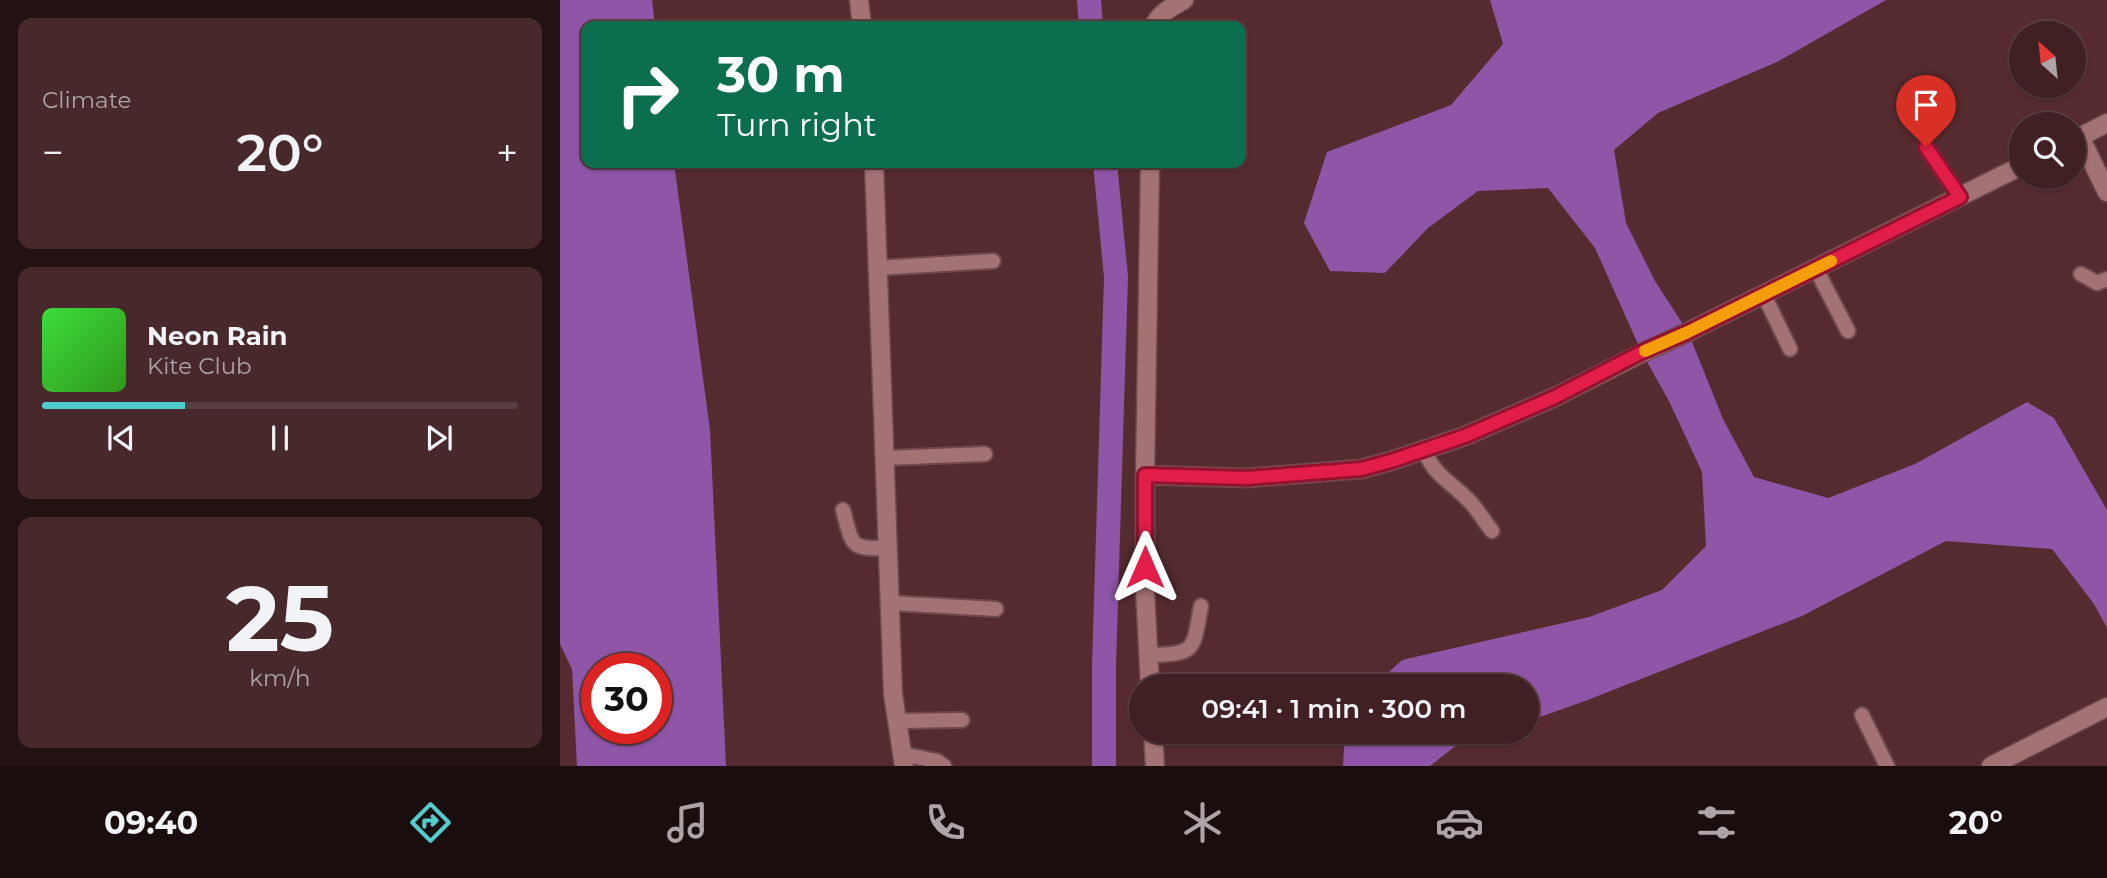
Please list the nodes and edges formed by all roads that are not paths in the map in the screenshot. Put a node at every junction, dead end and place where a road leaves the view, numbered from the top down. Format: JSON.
{"nodes":[{"id":1,"x":859,"y":0,"type":"edge"},
{"id":2,"x":1184,"y":0,"type":"edge"},
{"id":3,"x":861,"y":21,"type":"edge"},
{"id":4,"x":1156,"y":21,"type":"edge"},
{"id":5,"x":2107,"y":123,"type":"edge"},
{"id":6,"x":2086,"y":134,"type":"edge"},
{"id":7,"x":1926,"y":147,"type":"dead end"},
{"id":8,"x":2086,"y":154,"type":"edge"},
{"id":9,"x":874,"y":168,"type":"edge"},
{"id":10,"x":1150,"y":168,"type":"edge"},
{"id":11,"x":2009,"y":172,"type":"edge"},
{"id":12,"x":2107,"y":192,"type":"edge"},
{"id":13,"x":1960,"y":197,"type":"junction"},
{"id":14,"x":993,"y":261,"type":"dead end"},
{"id":15,"x":876,"y":268,"type":"junction"},
{"id":16,"x":1816,"y":269,"type":"junction"},
{"id":17,"x":2081,"y":274,"type":"dead end"},
{"id":18,"x":2107,"y":279,"type":"edge"},
{"id":19,"x":1764,"y":295,"type":"junction"},
{"id":20,"x":1848,"y":331,"type":"dead end"},
{"id":21,"x":1790,"y":349,"type":"dead end"},
{"id":22,"x":1424,"y":450,"type":"junction"},
{"id":23,"x":985,"y":454,"type":"dead end"},
{"id":24,"x":885,"y":458,"type":"junction"},
{"id":25,"x":1145,"y":475,"type":"junction"},
{"id":26,"x":843,"y":510,"type":"dead end"},
{"id":27,"x":1492,"y":531,"type":"dead end"},
{"id":28,"x":888,"y":548,"type":"junction"},
{"id":29,"x":890,"y":603,"type":"junction"},
{"id":30,"x":1201,"y":606,"type":"dead end"},
{"id":31,"x":996,"y":609,"type":"dead end"},
{"id":32,"x":1149,"y":655,"type":"junction"},
{"id":33,"x":1150,"y":674,"type":"edge"},
{"id":34,"x":2107,"y":707,"type":"edge"},
{"id":35,"x":1862,"y":715,"type":"dead end"},
{"id":36,"x":962,"y":720,"type":"dead end"},
{"id":37,"x":897,"y":721,"type":"junction"},
{"id":38,"x":1153,"y":744,"type":"edge"},
{"id":39,"x":903,"y":760,"type":"edge"},
{"id":40,"x":944,"y":766,"type":"edge"},
{"id":41,"x":1154,"y":766,"type":"edge"},
{"id":42,"x":1887,"y":766,"type":"edge"},
{"id":43,"x":1991,"y":766,"type":"edge"}],
"edges":[{"from":1,"to":3,"type":"street"},
{"from":2,"to":4,"type":"street"},
{"from":5,"to":6,"type":"street"},
{"from":7,"to":13,"type":"lane"},
{"from":8,"to":12,"type":"street"},
{"from":9,"to":15,"type":"street"},
{"from":10,"to":25,"type":"street"},
{"from":11,"to":13,"type":"street"},
{"from":13,"to":16,"type":"street"},
{"from":14,"to":15,"type":"lane"},
{"from":15,"to":24,"type":"street"},
{"from":16,"to":19,"type":"street"},
{"from":16,"to":20,"type":"lane"},
{"from":17,"to":18,"type":"lane"},
{"from":19,"to":21,"type":"lane"},
{"from":19,"to":22,"type":"street"},
{"from":22,"to":25,"type":"street"},
{"from":22,"to":27,"type":"lane"},
{"from":23,"to":24,"type":"lane"},
{"from":24,"to":28,"type":"street"},
{"from":25,"to":32,"type":"street"},
{"from":26,"to":28,"type":"lane"},
{"from":28,"to":29,"type":"street"},
{"from":29,"to":31,"type":"lane"},
{"from":29,"to":37,"type":"street"},
{"from":30,"to":32,"type":"lane"},
{"from":32,"to":33,"type":"street"},
{"from":34,"to":43,"type":"street"},
{"from":35,"to":42,"type":"lane"},
{"from":36,"to":37,"type":"lane"},
{"from":37,"to":39,"type":"street"},
{"from":38,"to":41,"type":"street"},
{"from":39,"to":40,"type":"lane"}]}
